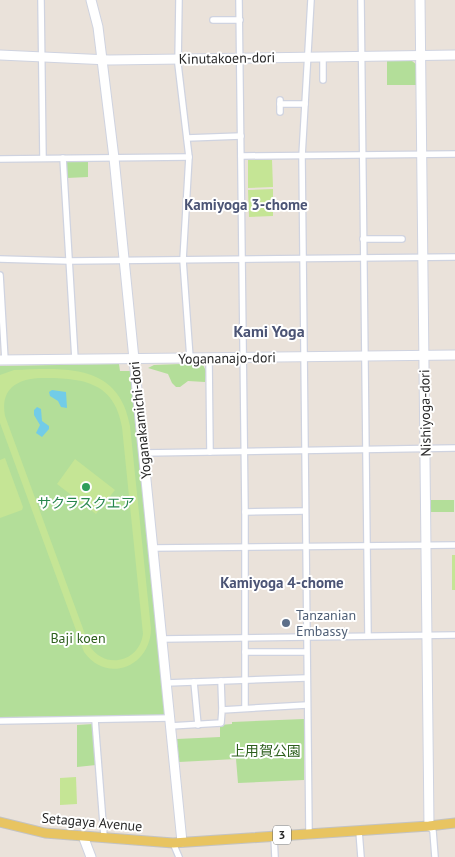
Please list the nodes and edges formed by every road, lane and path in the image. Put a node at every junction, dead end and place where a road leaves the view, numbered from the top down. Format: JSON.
{"nodes":[{"id":1,"x":41,"y":0,"type":"edge"},
{"id":2,"x":91,"y":0,"type":"edge"},
{"id":3,"x":179,"y":0,"type":"edge"},
{"id":4,"x":239,"y":0,"type":"edge"},
{"id":5,"x":311,"y":0,"type":"edge"},
{"id":6,"x":361,"y":0,"type":"edge"},
{"id":7,"x":420,"y":0,"type":"edge"},
{"id":8,"x":213,"y":20,"type":"dead end"},
{"id":9,"x":240,"y":20,"type":"junction"},
{"id":10,"x":0,"y":55,"type":"edge"},
{"id":11,"x":421,"y":55,"type":"junction"},
{"id":12,"x":455,"y":55,"type":"edge"},
{"id":13,"x":42,"y":57,"type":"junction"},
{"id":14,"x":240,"y":57,"type":"junction"},
{"id":15,"x":308,"y":57,"type":"junction"},
{"id":16,"x":323,"y":57,"type":"junction"},
{"id":17,"x":361,"y":57,"type":"junction"},
{"id":18,"x":102,"y":59,"type":"junction"},
{"id":19,"x":178,"y":59,"type":"junction"},
{"id":20,"x":323,"y":80,"type":"dead end"},
{"id":21,"x":305,"y":104,"type":"junction"},
{"id":22,"x":280,"y":112,"type":"dead end"},
{"id":23,"x":241,"y":136,"type":"junction"},
{"id":24,"x":188,"y":138,"type":"junction"},
{"id":25,"x":422,"y":154,"type":"junction"},
{"id":26,"x":455,"y":154,"type":"edge"},
{"id":27,"x":362,"y":155,"type":"junction"},
{"id":28,"x":242,"y":156,"type":"junction"},
{"id":29,"x":302,"y":156,"type":"junction"},
{"id":30,"x":189,"y":157,"type":"junction"},
{"id":31,"x":42,"y":158,"type":"junction"},
{"id":32,"x":63,"y":158,"type":"junction"},
{"id":33,"x":114,"y":158,"type":"junction"},
{"id":34,"x":0,"y":159,"type":"edge"},
{"id":35,"x":363,"y":239,"type":"junction"},
{"id":36,"x":402,"y":239,"type":"dead end"},
{"id":37,"x":455,"y":257,"type":"edge"},
{"id":38,"x":364,"y":258,"type":"junction"},
{"id":39,"x":423,"y":258,"type":"junction"},
{"id":40,"x":0,"y":259,"type":"edge"},
{"id":41,"x":242,"y":259,"type":"junction"},
{"id":42,"x":303,"y":259,"type":"junction"},
{"id":43,"x":124,"y":260,"type":"junction"},
{"id":44,"x":183,"y":260,"type":"junction"},
{"id":45,"x":69,"y":261,"type":"junction"},
{"id":46,"x":0,"y":275,"type":"edge"},
{"id":47,"x":1,"y":302,"type":"edge"},
{"id":48,"x":455,"y":355,"type":"edge"},
{"id":49,"x":364,"y":356,"type":"junction"},
{"id":50,"x":424,"y":356,"type":"junction"},
{"id":51,"x":304,"y":357,"type":"junction"},
{"id":52,"x":190,"y":358,"type":"junction"},
{"id":53,"x":209,"y":358,"type":"junction"},
{"id":54,"x":243,"y":358,"type":"junction"},
{"id":55,"x":75,"y":359,"type":"junction"},
{"id":56,"x":133,"y":359,"type":"junction"},
{"id":57,"x":2,"y":360,"type":"edge"},
{"id":58,"x":425,"y":448,"type":"junction"},
{"id":59,"x":455,"y":448,"type":"edge"},
{"id":60,"x":366,"y":450,"type":"junction"},
{"id":61,"x":305,"y":451,"type":"junction"},
{"id":62,"x":210,"y":452,"type":"junction"},
{"id":63,"x":244,"y":452,"type":"junction"},
{"id":64,"x":143,"y":453,"type":"junction"},
{"id":65,"x":305,"y":511,"type":"junction"},
{"id":66,"x":245,"y":512,"type":"junction"},
{"id":67,"x":367,"y":545,"type":"junction"},
{"id":68,"x":455,"y":545,"type":"edge"},
{"id":69,"x":426,"y":546,"type":"junction"},
{"id":70,"x":306,"y":547,"type":"junction"},
{"id":71,"x":153,"y":548,"type":"junction"},
{"id":72,"x":245,"y":548,"type":"junction"},
{"id":73,"x":368,"y":635,"type":"junction"},
{"id":74,"x":427,"y":635,"type":"junction"},
{"id":75,"x":455,"y":635,"type":"edge"},
{"id":76,"x":246,"y":637,"type":"junction"},
{"id":77,"x":307,"y":637,"type":"junction"},
{"id":78,"x":162,"y":639,"type":"junction"},
{"id":79,"x":246,"y":652,"type":"junction"},
{"id":80,"x":306,"y":652,"type":"junction"},
{"id":81,"x":306,"y":678,"type":"junction"},
{"id":82,"x":245,"y":680,"type":"junction"},
{"id":83,"x":221,"y":681,"type":"junction"},
{"id":84,"x":194,"y":682,"type":"junction"},
{"id":85,"x":166,"y":683,"type":"junction"},
{"id":86,"x":307,"y":705,"type":"junction"},
{"id":87,"x":245,"y":708,"type":"junction"},
{"id":88,"x":222,"y":710,"type":"junction"},
{"id":89,"x":95,"y":720,"type":"junction"},
{"id":90,"x":0,"y":721,"type":"edge"},
{"id":91,"x":170,"y":722,"type":"junction"},
{"id":92,"x":198,"y":725,"type":"junction"},
{"id":93,"x":0,"y":822,"type":"edge"},
{"id":94,"x":455,"y":823,"type":"edge"},
{"id":95,"x":429,"y":826,"type":"junction"},
{"id":96,"x":359,"y":831,"type":"junction"},
{"id":97,"x":309,"y":833,"type":"junction"},
{"id":98,"x":84,"y":836,"type":"junction"},
{"id":99,"x":104,"y":836,"type":"junction"},
{"id":100,"x":274,"y":836,"type":"junction"},
{"id":101,"x":178,"y":842,"type":"junction"},
{"id":102,"x":91,"y":857,"type":"edge"},
{"id":103,"x":179,"y":857,"type":"edge"},
{"id":104,"x":275,"y":857,"type":"edge"},
{"id":105,"x":361,"y":857,"type":"edge"},
{"id":106,"x":435,"y":857,"type":"edge"}],
"edges":[{"from":1,"to":13,"type":"street"},
{"from":2,"to":18,"type":"street","name":"Yoganakamichi-dori"},
{"from":3,"to":19,"type":"street"},
{"from":4,"to":9,"type":"street"},
{"from":5,"to":15,"type":"street"},
{"from":6,"to":17,"type":"street"},
{"from":7,"to":11,"type":"street","name":"Nishiyoga-dori"},
{"from":8,"to":9,"type":"street"},
{"from":9,"to":14,"type":"street"},
{"from":10,"to":13,"type":"street","name":"Kinutakoen-dori"},
{"from":11,"to":12,"type":"street","name":"Kinutakoen-dori"},
{"from":11,"to":17,"type":"street","name":"Kinutakoen-dori"},
{"from":11,"to":25,"type":"street","name":"Nishiyoga-dori"},
{"from":13,"to":18,"type":"street","name":"Kinutakoen-dori"},
{"from":13,"to":31,"type":"street"},
{"from":14,"to":15,"type":"street","name":"Kinutakoen-dori"},
{"from":14,"to":19,"type":"street","name":"Kinutakoen-dori"},
{"from":14,"to":23,"type":"street"},
{"from":15,"to":16,"type":"street","name":"Kinutakoen-dori"},
{"from":15,"to":21,"type":"street"},
{"from":16,"to":17,"type":"street","name":"Kinutakoen-dori"},
{"from":16,"to":20,"type":"street"},
{"from":17,"to":27,"type":"street"},
{"from":18,"to":19,"type":"street","name":"Kinutakoen-dori"},
{"from":18,"to":33,"type":"street","name":"Yoganakamichi-dori"},
{"from":19,"to":24,"type":"street"},
{"from":21,"to":22,"type":"street"},
{"from":21,"to":29,"type":"street"},
{"from":23,"to":24,"type":"street"},
{"from":23,"to":28,"type":"street"},
{"from":24,"to":30,"type":"street"},
{"from":25,"to":26,"type":"street"},
{"from":25,"to":27,"type":"street"},
{"from":25,"to":39,"type":"street","name":"Nishiyoga-dori"},
{"from":27,"to":29,"type":"street"},
{"from":27,"to":35,"type":"street"},
{"from":28,"to":29,"type":"street"},
{"from":28,"to":41,"type":"street"},
{"from":29,"to":42,"type":"street"},
{"from":30,"to":33,"type":"street"},
{"from":30,"to":44,"type":"street"},
{"from":31,"to":32,"type":"street"},
{"from":31,"to":34,"type":"street"},
{"from":32,"to":33,"type":"street"},
{"from":32,"to":45,"type":"street"},
{"from":33,"to":43,"type":"street","name":"Yoganakamichi-dori"},
{"from":35,"to":36,"type":"street"},
{"from":35,"to":38,"type":"street"},
{"from":37,"to":39,"type":"street"},
{"from":38,"to":39,"type":"street"},
{"from":38,"to":42,"type":"street"},
{"from":38,"to":49,"type":"street"},
{"from":39,"to":50,"type":"street","name":"Nishiyoga-dori"},
{"from":40,"to":45,"type":"street"},
{"from":41,"to":42,"type":"street"},
{"from":41,"to":44,"type":"street"},
{"from":41,"to":54,"type":"street"},
{"from":42,"to":51,"type":"street"},
{"from":43,"to":44,"type":"street"},
{"from":43,"to":45,"type":"street"},
{"from":43,"to":56,"type":"street","name":"Yoganakamichi-dori"},
{"from":44,"to":52,"type":"street"},
{"from":45,"to":55,"type":"street"},
{"from":46,"to":47,"type":"street"},
{"from":47,"to":57,"type":"street"},
{"from":48,"to":50,"type":"street","name":"Yogananajo-dori"},
{"from":49,"to":50,"type":"street","name":"Yogananajo-dori"},
{"from":49,"to":51,"type":"street","name":"Yogananajo-dori"},
{"from":49,"to":60,"type":"street"},
{"from":50,"to":58,"type":"street","name":"Nishiyoga-dori"},
{"from":51,"to":54,"type":"street","name":"Yogananajo-dori"},
{"from":51,"to":61,"type":"street"},
{"from":52,"to":53,"type":"street","name":"Yogananajo-dori"},
{"from":52,"to":56,"type":"street","name":"Yogananajo-dori"},
{"from":53,"to":54,"type":"street","name":"Yogananajo-dori"},
{"from":53,"to":62,"type":"street"},
{"from":54,"to":63,"type":"street"},
{"from":55,"to":56,"type":"street","name":"Yogananajo-dori"},
{"from":55,"to":57,"type":"street","name":"Yogananajo-dori"},
{"from":56,"to":64,"type":"street","name":"Yoganakamichi-dori"},
{"from":58,"to":59,"type":"street"},
{"from":58,"to":60,"type":"street"},
{"from":58,"to":69,"type":"street","name":"Nishiyoga-dori"},
{"from":60,"to":61,"type":"street"},
{"from":60,"to":67,"type":"street"},
{"from":61,"to":63,"type":"street"},
{"from":61,"to":65,"type":"street"},
{"from":62,"to":63,"type":"street"},
{"from":62,"to":64,"type":"street"},
{"from":63,"to":66,"type":"street"},
{"from":64,"to":71,"type":"street","name":"Yoganakamichi-dori"},
{"from":65,"to":66,"type":"street"},
{"from":65,"to":70,"type":"street"},
{"from":66,"to":72,"type":"street"},
{"from":67,"to":69,"type":"street"},
{"from":67,"to":70,"type":"street"},
{"from":67,"to":73,"type":"street"},
{"from":68,"to":69,"type":"street"},
{"from":69,"to":74,"type":"street","name":"Nishiyoga-dori"},
{"from":70,"to":72,"type":"street"},
{"from":70,"to":77,"type":"street"},
{"from":71,"to":72,"type":"street"},
{"from":71,"to":78,"type":"street","name":"Yoganakamichi-dori"},
{"from":72,"to":76,"type":"street"},
{"from":73,"to":74,"type":"street"},
{"from":73,"to":77,"type":"street"},
{"from":74,"to":75,"type":"street"},
{"from":74,"to":95,"type":"street","name":"Nishiyoga-dori"},
{"from":76,"to":77,"type":"street"},
{"from":76,"to":78,"type":"street"},
{"from":76,"to":79,"type":"street"},
{"from":77,"to":80,"type":"street"},
{"from":78,"to":85,"type":"street","name":"Yoganakamichi-dori"},
{"from":79,"to":80,"type":"street"},
{"from":79,"to":82,"type":"street"},
{"from":80,"to":81,"type":"street"},
{"from":81,"to":82,"type":"street"},
{"from":81,"to":86,"type":"street"},
{"from":82,"to":83,"type":"street"},
{"from":82,"to":87,"type":"street"},
{"from":83,"to":84,"type":"street"},
{"from":83,"to":88,"type":"street"},
{"from":84,"to":85,"type":"street"},
{"from":84,"to":92,"type":"street"},
{"from":85,"to":91,"type":"street","name":"Yoganakamichi-dori"},
{"from":86,"to":87,"type":"street"},
{"from":86,"to":97,"type":"street"},
{"from":87,"to":88,"type":"street"},
{"from":88,"to":92,"type":"street"},
{"from":89,"to":90,"type":"street"},
{"from":89,"to":91,"type":"street"},
{"from":89,"to":99,"type":"street"},
{"from":91,"to":92,"type":"street"},
{"from":91,"to":101,"type":"street","name":"Yoganakamichi-dori"},
{"from":93,"to":98,"type":"main road","name":"Setagaya Avenue","number":"3"},
{"from":94,"to":95,"type":"main road","number":"3"},
{"from":95,"to":96,"type":"main road","number":"3"},
{"from":95,"to":106,"type":"street"},
{"from":96,"to":97,"type":"main road","number":"3"},
{"from":96,"to":105,"type":"street"},
{"from":97,"to":100,"type":"main road","number":"3"},
{"from":98,"to":99,"type":"main road","name":"Setagaya Avenue","number":"3"},
{"from":98,"to":102,"type":"street"},
{"from":99,"to":101,"type":"main road","name":"Setagaya Avenue","number":"3"},
{"from":100,"to":101,"type":"main road","number":"3"},
{"from":100,"to":104,"type":"street"},
{"from":101,"to":103,"type":"street"}]}
